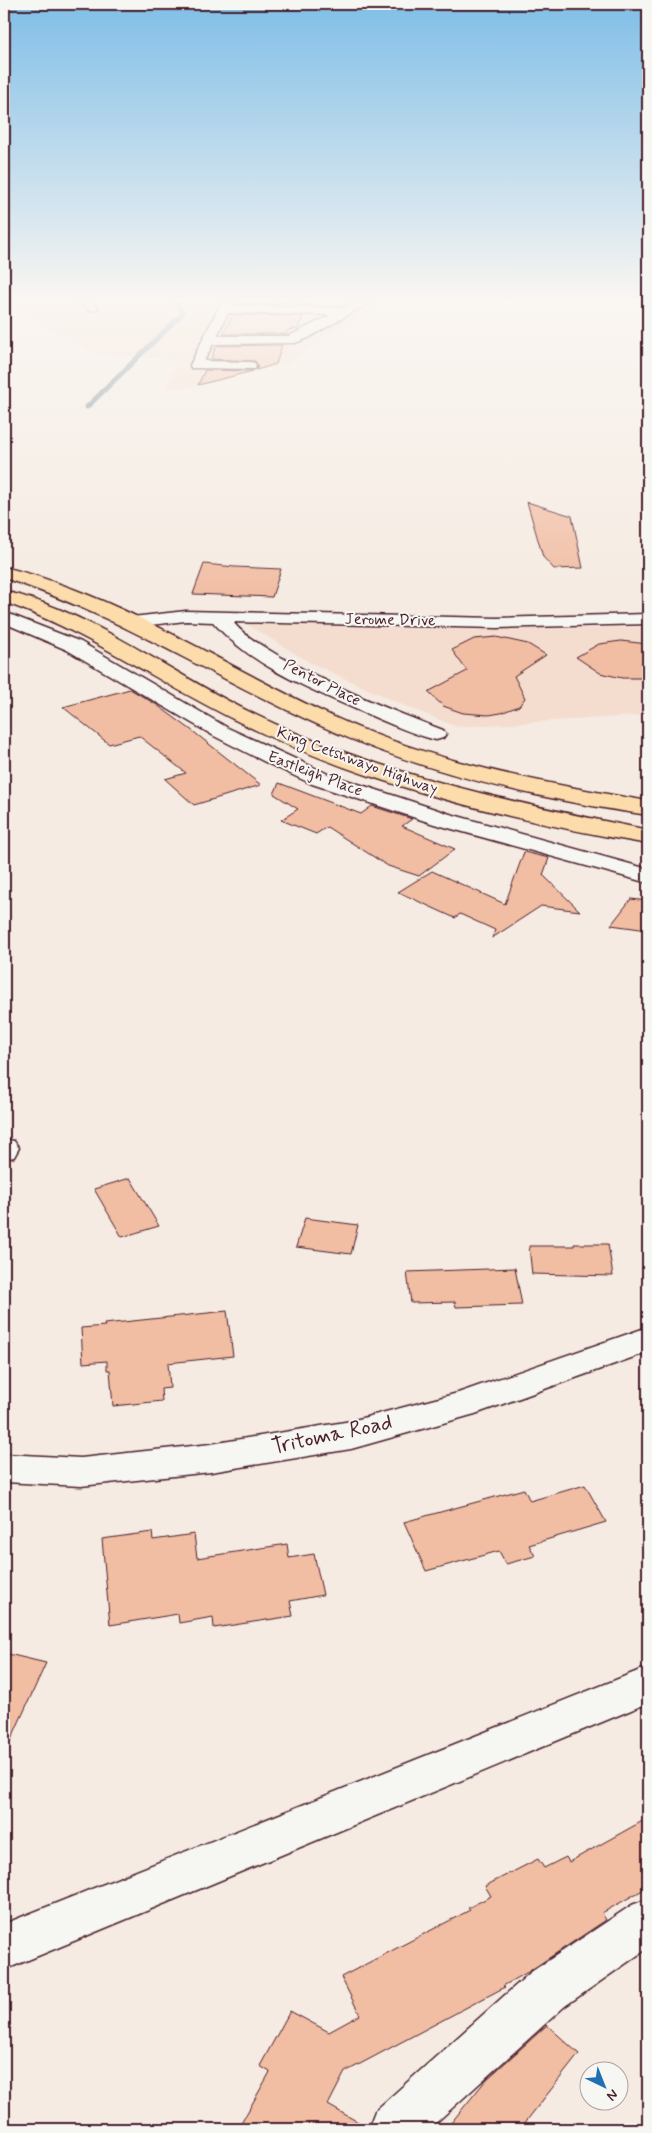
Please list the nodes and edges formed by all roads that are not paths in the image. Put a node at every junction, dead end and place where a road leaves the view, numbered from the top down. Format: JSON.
{"nodes":[{"id":1,"x":4,"y":572,"type":"edge"},
{"id":2,"x":4,"y":596,"type":"edge"},
{"id":3,"x":4,"y":617,"type":"edge"},
{"id":4,"x":218,"y":617,"type":"junction"},
{"id":5,"x":648,"y":619,"type":"edge"},
{"id":6,"x":132,"y":622,"type":"junction"},
{"id":7,"x":436,"y":734,"type":"dead end"},
{"id":8,"x":648,"y":808,"type":"edge"},
{"id":9,"x":648,"y":837,"type":"edge"},
{"id":10,"x":648,"y":876,"type":"edge"},
{"id":11,"x":648,"y":1339,"type":"edge"},
{"id":12,"x":4,"y":1468,"type":"edge"},
{"id":13,"x":648,"y":1685,"type":"edge"},
{"id":14,"x":648,"y":1921,"type":"edge"},
{"id":15,"x":4,"y":1947,"type":"edge"},
{"id":16,"x":393,"y":2129,"type":"edge"}],
"edges":[{"from":1,"to":6,"type":"highway","name":"King Cetshwayo Highway"},
{"from":2,"to":9,"type":"highway","name":"King Cetshwayo Highway"},
{"from":3,"to":10,"type":"street","name":"Eastleigh Place"},
{"from":4,"to":5,"type":"street","name":"Jerome Drive"},
{"from":4,"to":6,"type":"street","name":"Jerome Drive"},
{"from":4,"to":7,"type":"street","name":"Pentor Place"},
{"from":6,"to":8,"type":"highway","name":"King Cetshwayo Highway"},
{"from":11,"to":12,"type":"street","name":"Tritoma Road"},
{"from":13,"to":15,"type":"street"},
{"from":14,"to":16,"type":"street"}]}
